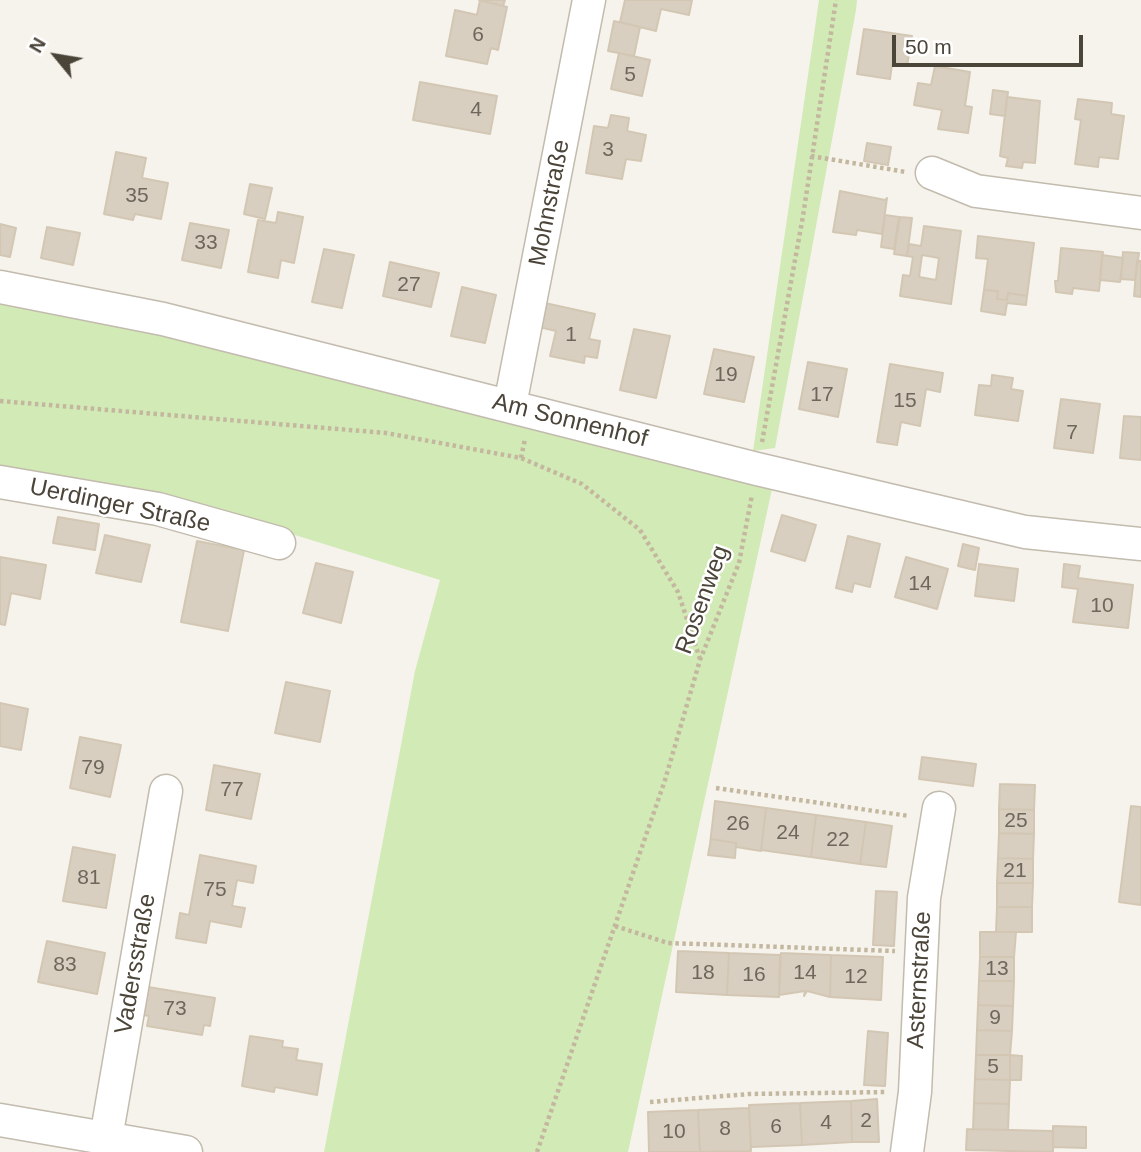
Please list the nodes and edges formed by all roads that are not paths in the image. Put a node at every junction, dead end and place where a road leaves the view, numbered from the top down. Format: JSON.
{"nodes":[{"id":1,"x":589,"y":0,"type":"edge"},
{"id":2,"x":932,"y":173,"type":"road end"},
{"id":3,"x":1141,"y":214,"type":"edge"},
{"id":4,"x":0,"y":287,"type":"edge"},
{"id":5,"x":510,"y":405,"type":"junction"},
{"id":6,"x":0,"y":485,"type":"edge"},
{"id":7,"x":279,"y":543,"type":"dead end"},
{"id":8,"x":1141,"y":544,"type":"edge"},
{"id":9,"x":166,"y":790,"type":"dead end"},
{"id":10,"x":938,"y":814,"type":"road end"},
{"id":11,"x":0,"y":1120,"type":"edge"},
{"id":12,"x":106,"y":1138,"type":"junction"},
{"id":13,"x":187,"y":1152,"type":"edge"},
{"id":14,"x":907,"y":1152,"type":"edge"}],
"edges":[{"from":1,"to":5,"type":"street","name":"Mohnstraße"},
{"from":2,"to":3,"type":"street"},
{"from":4,"to":5,"type":"street","name":"Am Sonnenhof"},
{"from":5,"to":8,"type":"street","name":"Am Sonnenhof"},
{"from":6,"to":7,"type":"street","name":"Uerdinger Straße"},
{"from":9,"to":12,"type":"street","name":"Vadersstraße"},
{"from":10,"to":14,"type":"street","name":"Asternstraße"},
{"from":11,"to":12,"type":"street"},
{"from":12,"to":13,"type":"street"}]}
